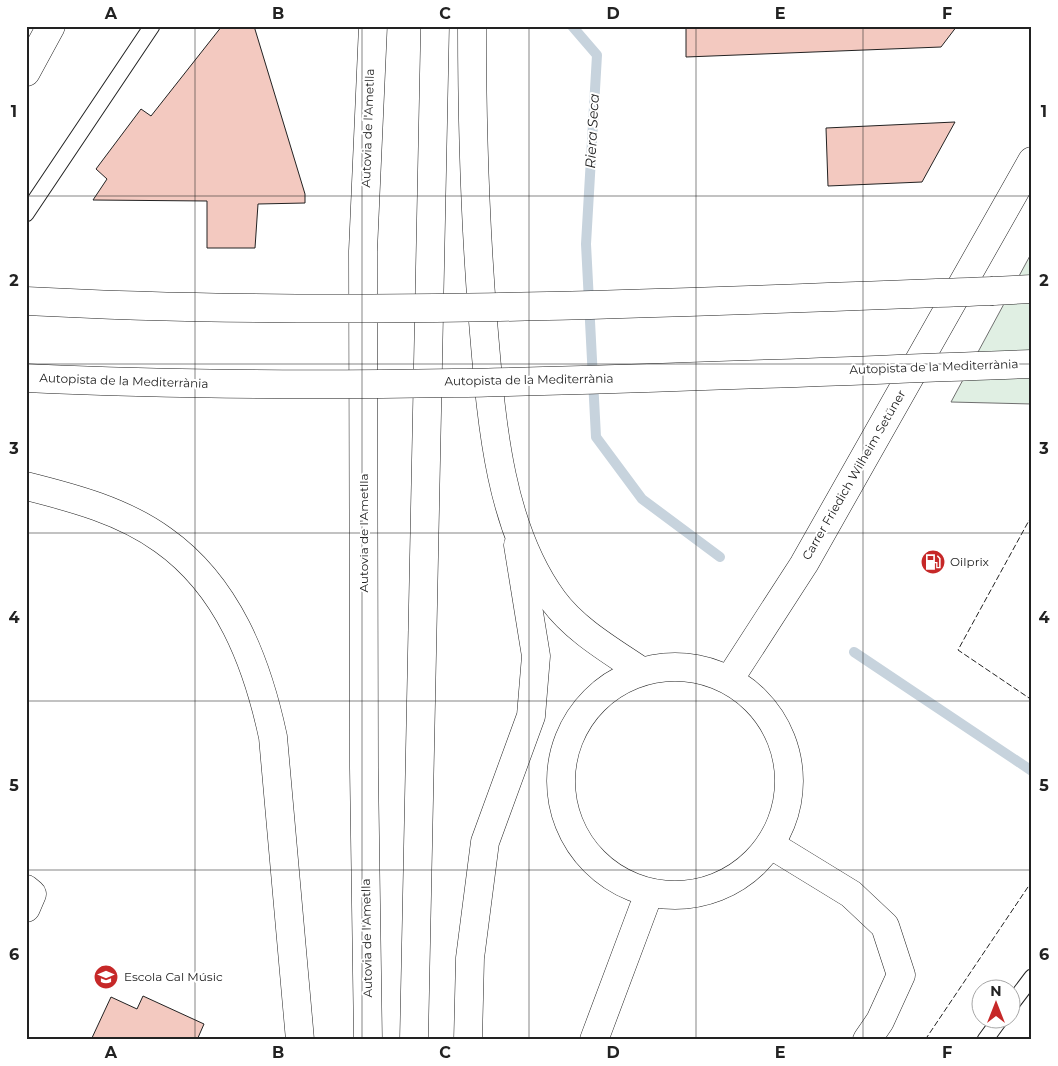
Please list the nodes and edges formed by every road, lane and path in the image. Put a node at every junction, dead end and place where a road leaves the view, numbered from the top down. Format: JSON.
{"nodes":[{"id":1,"x":51,"y":26,"type":"edge"},
{"id":2,"x":152,"y":26,"type":"edge"},
{"id":3,"x":373,"y":26,"type":"edge"},
{"id":4,"x":435,"y":26,"type":"edge"},
{"id":5,"x":472,"y":26,"type":"edge"},
{"id":6,"x":26,"y":72,"type":"edge"},
{"id":7,"x":1032,"y":161,"type":"edge"},
{"id":8,"x":26,"y":214,"type":"edge"},
{"id":9,"x":1032,"y":290,"type":"edge"},
{"id":10,"x":26,"y":301,"type":"edge"},
{"id":11,"x":1032,"y":364,"type":"edge"},
{"id":12,"x":26,"y":378,"type":"edge"},
{"id":13,"x":26,"y":486,"type":"edge"},
{"id":14,"x":514,"y":522,"type":"junction"},
{"id":15,"x":641,"y":671,"type":"junction"},
{"id":16,"x":729,"y":680,"type":"junction"},
{"id":17,"x":771,"y":845,"type":"junction"},
{"id":18,"x":649,"y":893,"type":"junction"},
{"id":19,"x":1032,"y":978,"type":"edge"},
{"id":20,"x":1020,"y":993,"type":"edge"},
{"id":21,"x":994,"y":1028,"type":"edge"},
{"id":22,"x":300,"y":1040,"type":"edge"},
{"id":23,"x":368,"y":1040,"type":"edge"},
{"id":24,"x":414,"y":1040,"type":"edge"},
{"id":25,"x":468,"y":1040,"type":"edge"},
{"id":26,"x":594,"y":1040,"type":"edge"},
{"id":27,"x":867,"y":1040,"type":"edge"},
{"id":28,"x":985,"y":1040,"type":"edge"}],
"edges":[{"from":1,"to":6,"type":"main road"},
{"from":2,"to":8,"type":"lane"},
{"from":3,"to":23,"type":"main road","name":"Autovia de l'Ametlla"},
{"from":4,"to":24,"type":"main road"},
{"from":5,"to":14,"type":"main road"},
{"from":7,"to":16,"type":"main road","name":"Carrer Friedich Wilheim Setüner"},
{"from":9,"to":10,"type":"main road","bridge":true},
{"from":11,"to":12,"type":"main road","name":"Autopista de la Mediterrània","bridge":true},
{"from":13,"to":22,"type":"main road"},
{"from":14,"to":15,"type":"main road"},
{"from":14,"to":25,"type":"main road"},
{"from":15,"to":16,"type":"main road"},
{"from":15,"to":18,"type":"main road"},
{"from":16,"to":17,"type":"main road"},
{"from":17,"to":18,"type":"main road"},
{"from":17,"to":27,"type":"main road"},
{"from":18,"to":26,"type":"main road"},
{"from":19,"to":20,"type":"lane"},
{"from":21,"to":28,"type":"lane"}]}
